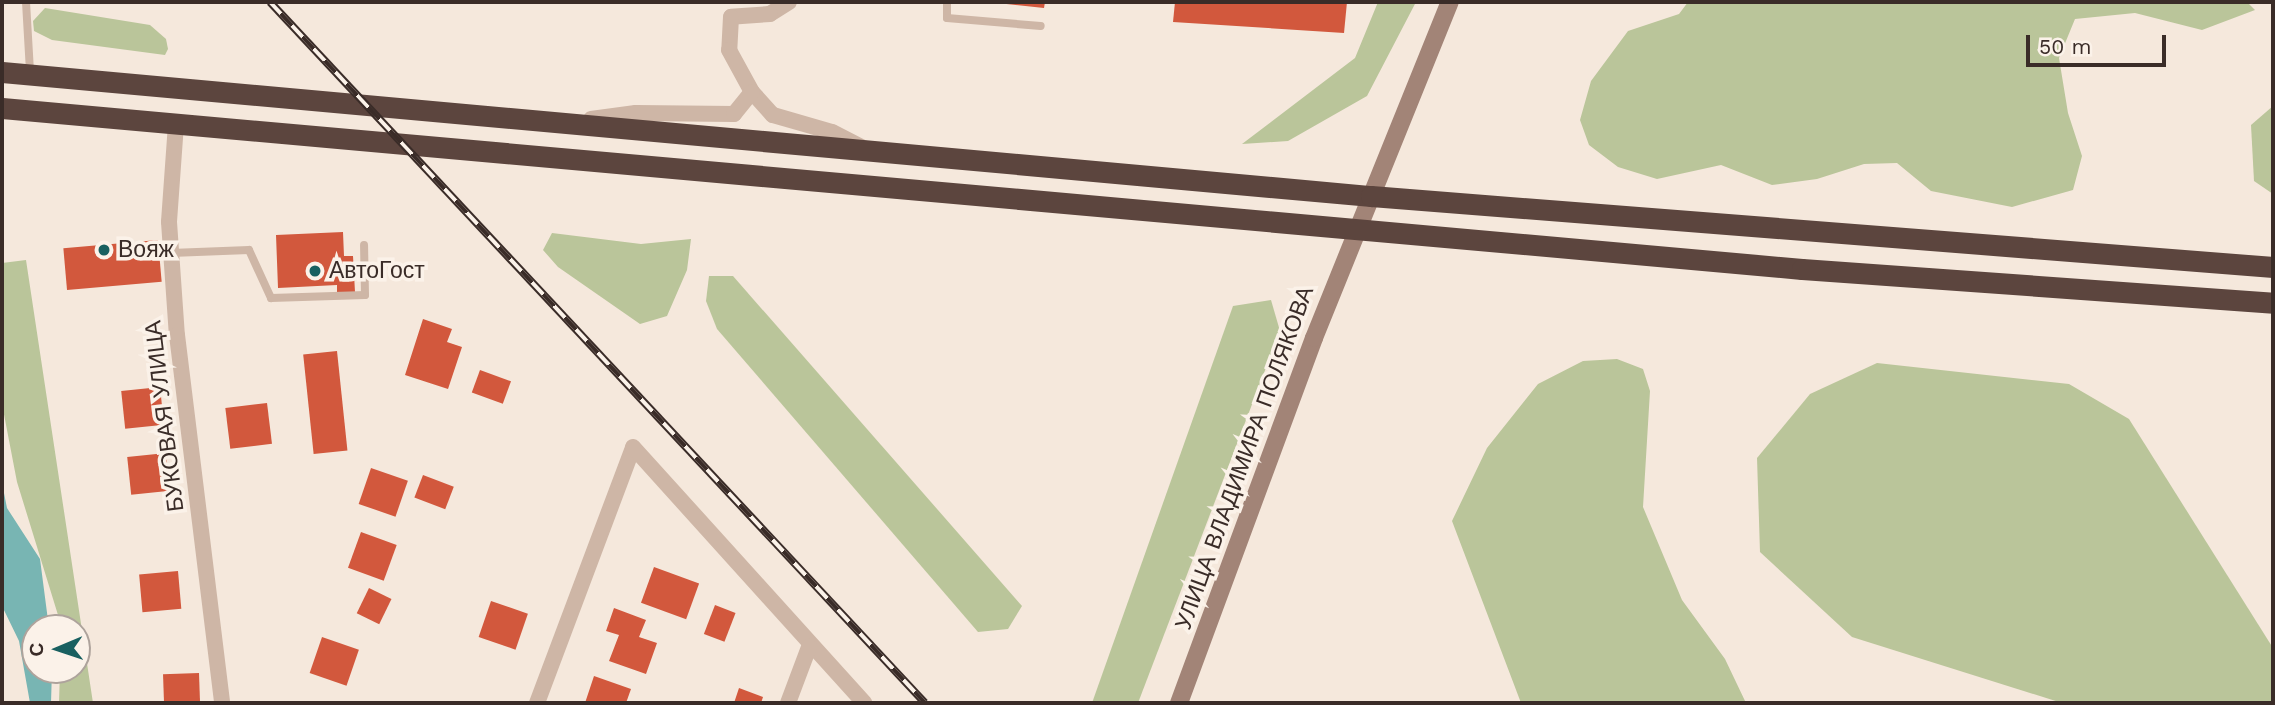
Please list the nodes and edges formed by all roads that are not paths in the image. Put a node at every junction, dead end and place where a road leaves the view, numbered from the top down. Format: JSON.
{"nodes":[{"id":1,"x":26,"y":2,"type":"edge"},
{"id":2,"x":789,"y":2,"type":"edge"},
{"id":3,"x":947,"y":2,"type":"edge"},
{"id":4,"x":1450,"y":2,"type":"edge"},
{"id":5,"x":1041,"y":26,"type":"dead end"},
{"id":6,"x":2,"y":72,"type":"edge"},
{"id":7,"x":30,"y":75,"type":"junction"},
{"id":8,"x":752,"y":92,"type":"junction"},
{"id":9,"x":2,"y":108,"type":"edge"},
{"id":10,"x":568,"y":122,"type":"junction"},
{"id":11,"x":176,"y":124,"type":"junction"},
{"id":12,"x":864,"y":148,"type":"junction"},
{"id":13,"x":1371,"y":196,"type":"junction"},
{"id":14,"x":1357,"y":231,"type":"junction"},
{"id":15,"x":364,"y":245,"type":"dead end"},
{"id":16,"x":171,"y":253,"type":"junction"},
{"id":17,"x":2273,"y":267,"type":"edge"},
{"id":18,"x":2273,"y":303,"type":"edge"},
{"id":19,"x":809,"y":647,"type":"junction"},
{"id":20,"x":222,"y":703,"type":"edge"},
{"id":21,"x":537,"y":703,"type":"edge"},
{"id":22,"x":788,"y":703,"type":"edge"},
{"id":23,"x":864,"y":703,"type":"edge"},
{"id":24,"x":1179,"y":703,"type":"edge"}],
"edges":[{"from":1,"to":7,"type":"lane"},
{"from":2,"to":8,"type":"street"},
{"from":3,"to":5,"type":"lane"},
{"from":4,"to":13,"type":"street","name":"УЛИЦА ВЛАДИМИРА ПОЛЯКОВА"},
{"from":6,"to":7,"type":"highway"},
{"from":7,"to":10,"type":"highway"},
{"from":8,"to":10,"type":"street"},
{"from":8,"to":12,"type":"street"},
{"from":9,"to":11,"type":"highway"},
{"from":10,"to":12,"type":"highway"},
{"from":11,"to":14,"type":"highway"},
{"from":11,"to":16,"type":"street","name":"БУКОВАЯ УЛИЦА"},
{"from":12,"to":13,"type":"highway"},
{"from":13,"to":14,"type":"street","name":"УЛИЦА ВЛАДИМИРА ПОЛЯКОВА"},
{"from":13,"to":17,"type":"highway"},
{"from":14,"to":18,"type":"highway"},
{"from":14,"to":24,"type":"street","name":"УЛИЦА ВЛАДИМИРА ПОЛЯКОВА"},
{"from":15,"to":16,"type":"lane"},
{"from":16,"to":20,"type":"street","name":"БУКОВАЯ УЛИЦА"},
{"from":19,"to":21,"type":"street"},
{"from":19,"to":22,"type":"street"},
{"from":19,"to":23,"type":"street"}]}
